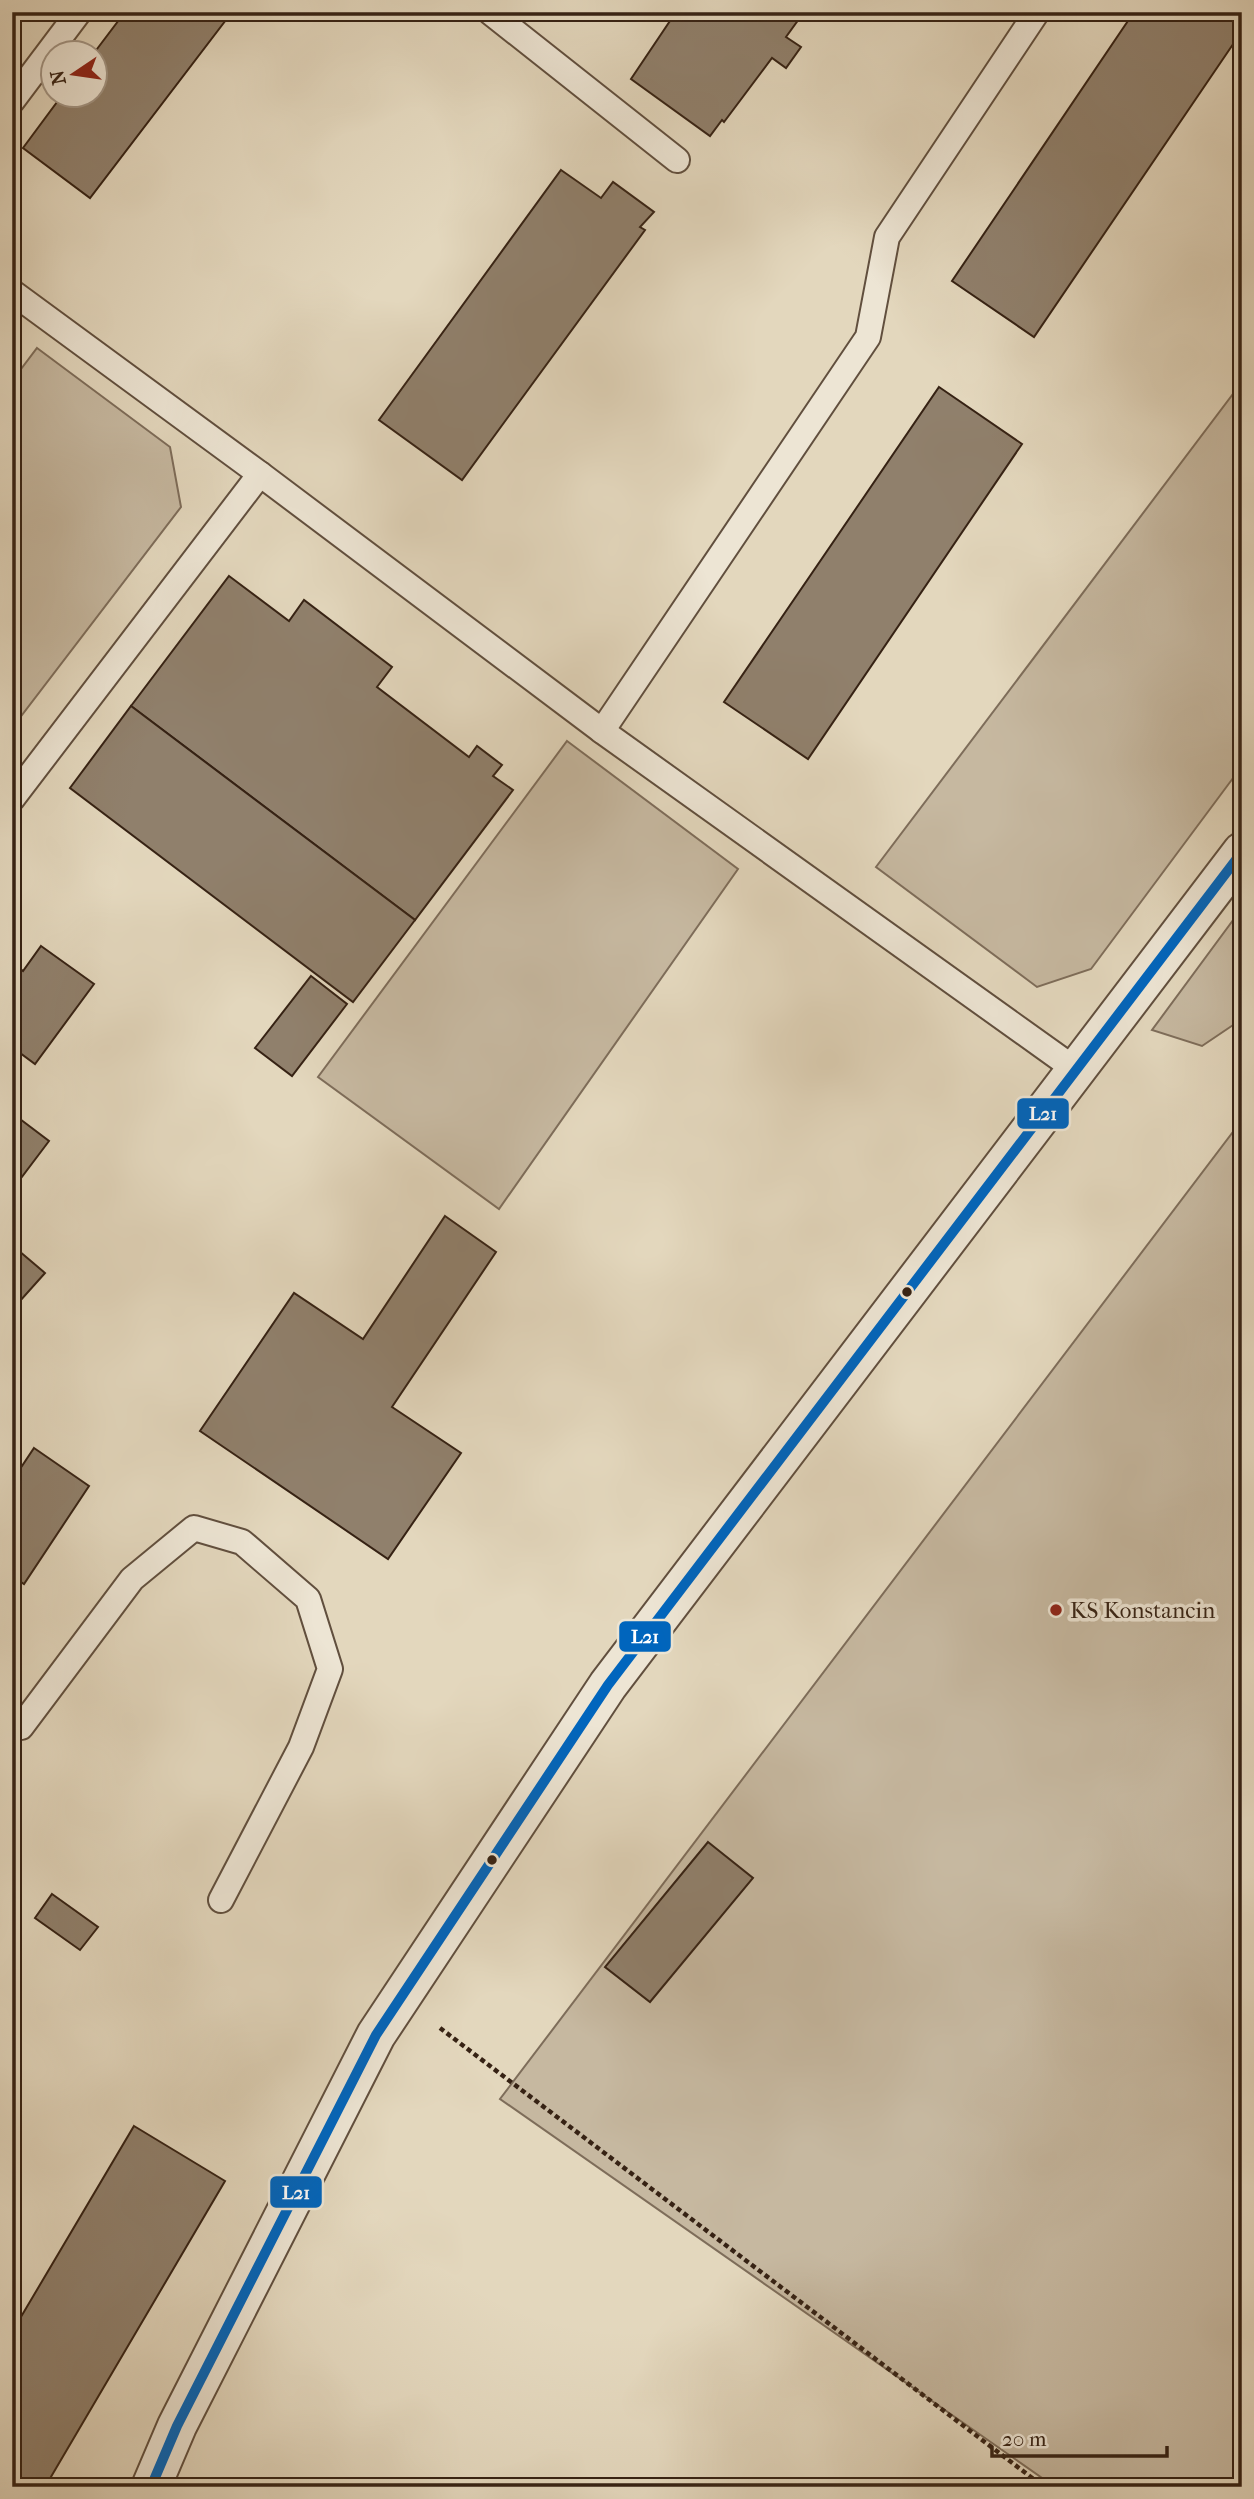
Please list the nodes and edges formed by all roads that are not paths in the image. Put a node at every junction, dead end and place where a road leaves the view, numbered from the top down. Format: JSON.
{"nodes":[{"id":1,"x":79,"y":12,"type":"edge"},
{"id":2,"x":490,"y":12,"type":"edge"},
{"id":3,"x":1038,"y":12,"type":"edge"},
{"id":4,"x":12,"y":101,"type":"edge"},
{"id":5,"x":677,"y":160,"type":"dead end"},
{"id":6,"x":12,"y":292,"type":"edge"},
{"id":7,"x":260,"y":474,"type":"junction"},
{"id":8,"x":602,"y":731,"type":"junction"},
{"id":9,"x":12,"y":799,"type":"edge"},
{"id":10,"x":1242,"y":852,"type":"edge"},
{"id":11,"x":1076,"y":1070,"type":"junction"},
{"id":12,"x":22,"y":1727,"type":"dead end"},
{"id":13,"x":221,"y":1900,"type":"dead end"},
{"id":14,"x":150,"y":2487,"type":"edge"}],
"edges":[{"from":1,"to":4,"type":"lane"},
{"from":2,"to":5,"type":"lane"},
{"from":3,"to":8,"type":"lane"},
{"from":6,"to":7,"type":"lane"},
{"from":7,"to":8,"type":"lane"},
{"from":7,"to":9,"type":"lane"},
{"from":8,"to":11,"type":"lane"},
{"from":10,"to":11,"type":"street"},
{"from":11,"to":14,"type":"street"},
{"from":12,"to":13,"type":"lane"}]}
